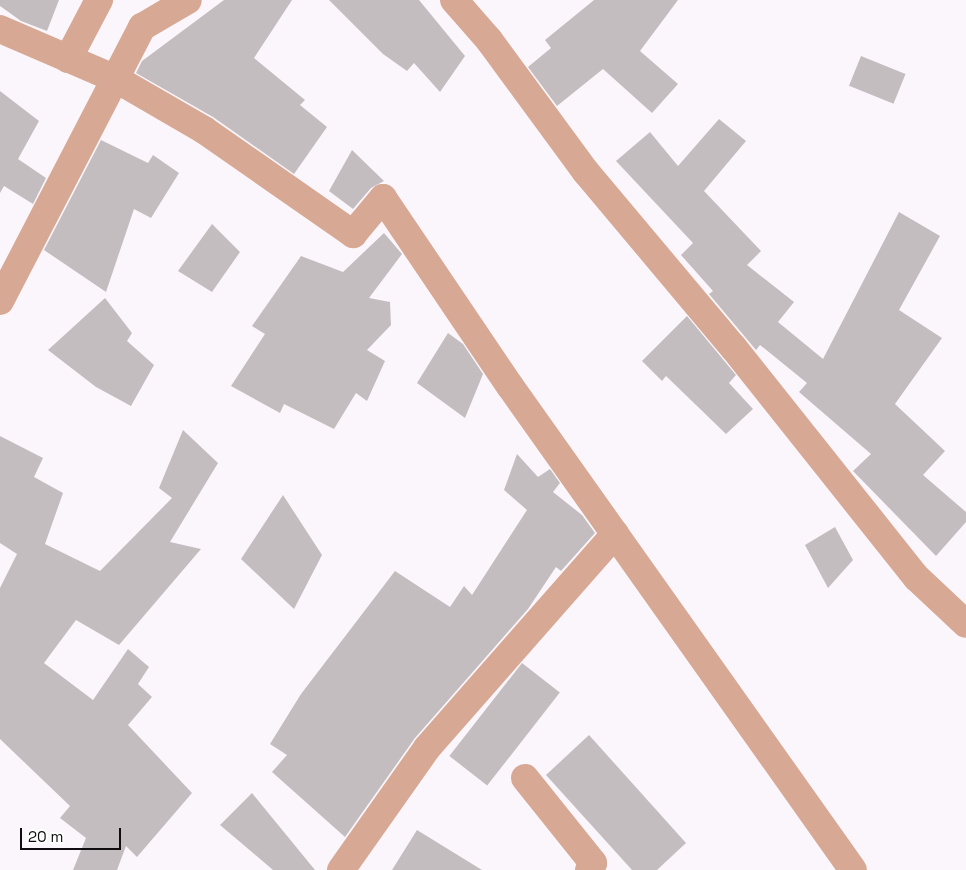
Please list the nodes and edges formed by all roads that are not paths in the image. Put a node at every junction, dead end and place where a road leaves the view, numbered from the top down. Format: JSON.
{"nodes":[{"id":1,"x":99,"y":0,"type":"edge"},
{"id":2,"x":188,"y":0,"type":"edge"},
{"id":3,"x":454,"y":0,"type":"edge"},
{"id":4,"x":0,"y":29,"type":"edge"},
{"id":5,"x":68,"y":59,"type":"junction"},
{"id":6,"x":116,"y":79,"type":"junction"},
{"id":7,"x":0,"y":302,"type":"edge"},
{"id":8,"x":615,"y":534,"type":"junction"},
{"id":9,"x":966,"y":624,"type":"edge"},
{"id":10,"x":525,"y":778,"type":"dead end"},
{"id":11,"x":341,"y":870,"type":"edge"},
{"id":12,"x":589,"y":870,"type":"edge"},
{"id":13,"x":853,"y":870,"type":"edge"}],
"edges":[{"from":1,"to":5,"type":"street"},
{"from":2,"to":6,"type":"street"},
{"from":3,"to":9,"type":"street"},
{"from":4,"to":5,"type":"street"},
{"from":5,"to":6,"type":"street"},
{"from":6,"to":7,"type":"street"},
{"from":6,"to":8,"type":"street"},
{"from":8,"to":11,"type":"street"},
{"from":8,"to":13,"type":"street"},
{"from":10,"to":12,"type":"street"}]}
